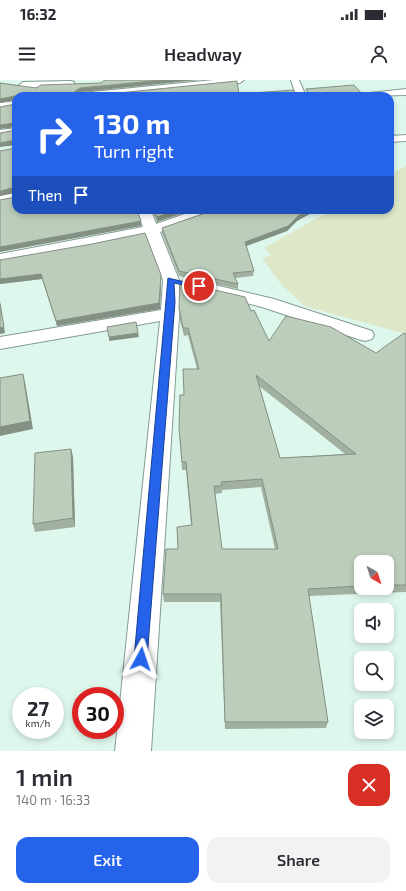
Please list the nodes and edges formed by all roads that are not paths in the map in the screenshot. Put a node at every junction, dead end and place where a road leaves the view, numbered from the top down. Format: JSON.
{"nodes":[{"id":1,"x":240,"y":80,"type":"edge"},
{"id":2,"x":295,"y":80,"type":"edge"},
{"id":3,"x":84,"y":83,"type":"edge"},
{"id":4,"x":62,"y":92,"type":"edge"},
{"id":5,"x":121,"y":92,"type":"edge"},
{"id":6,"x":300,"y":92,"type":"edge"},
{"id":7,"x":406,"y":92,"type":"edge"},
{"id":8,"x":394,"y":93,"type":"edge"},
{"id":9,"x":12,"y":104,"type":"edge"},
{"id":10,"x":0,"y":106,"type":"edge"},
{"id":11,"x":12,"y":132,"type":"edge"},
{"id":12,"x":0,"y":133,"type":"edge"},
{"id":13,"x":406,"y":138,"type":"edge"},
{"id":14,"x":394,"y":139,"type":"edge"},
{"id":15,"x":12,"y":198,"type":"edge"},
{"id":16,"x":0,"y":200,"type":"edge"},
{"id":17,"x":185,"y":214,"type":"edge"},
{"id":18,"x":148,"y":220,"type":"edge"},
{"id":19,"x":0,"y":259,"type":"edge"},
{"id":20,"x":186,"y":283,"type":"junction"},
{"id":21,"x":170,"y":314,"type":"junction"},
{"id":22,"x":365,"y":335,"type":"dead end"},
{"id":23,"x":0,"y":343,"type":"edge"},
{"id":24,"x":133,"y":751,"type":"edge"}],
"edges":[{"from":1,"to":5,"type":"street"},
{"from":2,"to":6,"type":"street"},
{"from":3,"to":4,"type":"street"},
{"from":7,"to":8,"type":"street"},
{"from":9,"to":10,"type":"street"},
{"from":11,"to":12,"type":"street"},
{"from":13,"to":14,"type":"street"},
{"from":15,"to":16,"type":"street"},
{"from":17,"to":18,"type":"street"},
{"from":18,"to":19,"type":"street"},
{"from":18,"to":20,"type":"street"},
{"from":20,"to":21,"type":"street"},
{"from":20,"to":22,"type":"street"},
{"from":21,"to":23,"type":"street"},
{"from":21,"to":24,"type":"street"}]}
